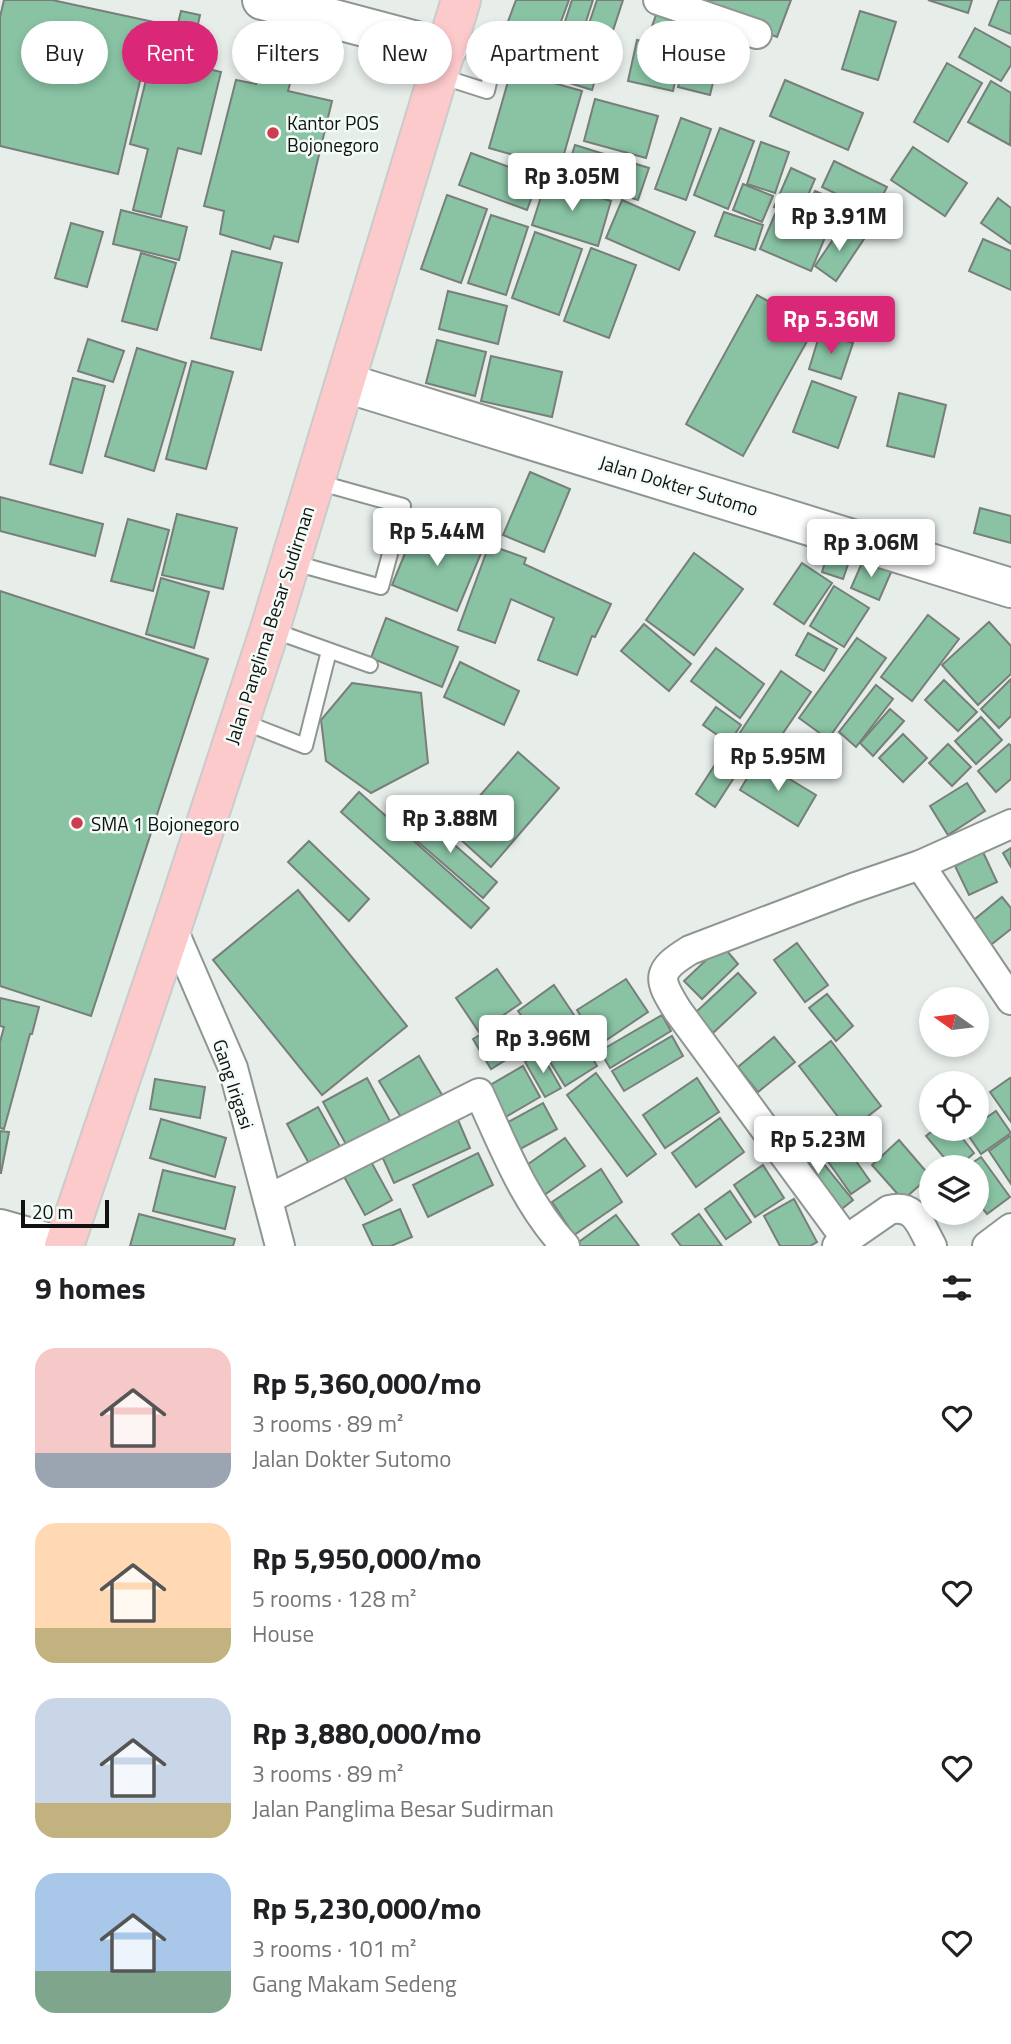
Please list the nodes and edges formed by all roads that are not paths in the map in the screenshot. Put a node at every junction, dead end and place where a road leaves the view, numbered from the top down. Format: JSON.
{"nodes":[{"id":1,"x":262,"y":0,"type":"edge"},
{"id":2,"x":461,"y":0,"type":"edge"},
{"id":3,"x":658,"y":0,"type":"edge"},
{"id":4,"x":452,"y":31,"type":"edge"},
{"id":5,"x":358,"y":33,"type":"edge"},
{"id":6,"x":757,"y":34,"type":"dead end"},
{"id":7,"x":436,"y":84,"type":"edge"},
{"id":8,"x":476,"y":84,"type":"edge"},
{"id":9,"x":489,"y":84,"type":"edge"},
{"id":10,"x":346,"y":383,"type":"junction"},
{"id":11,"x":316,"y":481,"type":"junction"},
{"id":12,"x":291,"y":561,"type":"junction"},
{"id":13,"x":1011,"y":588,"type":"edge"},
{"id":14,"x":270,"y":629,"type":"junction"},
{"id":15,"x":329,"y":651,"type":"junction"},
{"id":16,"x":370,"y":665,"type":"dead end"},
{"id":17,"x":239,"y":720,"type":"junction"},
{"id":18,"x":1011,"y":824,"type":"edge"},
{"id":19,"x":920,"y":865,"type":"junction"},
{"id":20,"x":172,"y":927,"type":"junction"},
{"id":21,"x":1011,"y":1000,"type":"edge"},
{"id":22,"x":268,"y":1199,"type":"junction"},
{"id":23,"x":1011,"y":1228,"type":"edge"},
{"id":24,"x":0,"y":1229,"type":"edge"},
{"id":25,"x":841,"y":1243,"type":"edge"},
{"id":26,"x":62,"y":1246,"type":"edge"},
{"id":27,"x":280,"y":1246,"type":"edge"},
{"id":28,"x":565,"y":1246,"type":"edge"},
{"id":29,"x":932,"y":1246,"type":"edge"},
{"id":30,"x":987,"y":1246,"type":"edge"}],
"edges":[{"from":1,"to":5,"type":"main road"},
{"from":2,"to":4,"type":"main road","name":"Jalan Panglima Besar Sudirman"},
{"from":3,"to":6,"type":"street"},
{"from":7,"to":10,"type":"main road","name":"Jalan Panglima Besar Sudirman"},
{"from":8,"to":9,"type":"lane"},
{"from":10,"to":11,"type":"main road","name":"Jalan Panglima Besar Sudirman"},
{"from":10,"to":13,"type":"main road","name":"Jalan Dokter Sutomo"},
{"from":11,"to":12,"type":"main road","name":"Jalan Panglima Besar Sudirman"},
{"from":11,"to":12,"type":"lane"},
{"from":12,"to":14,"type":"main road","name":"Jalan Panglima Besar Sudirman"},
{"from":14,"to":15,"type":"lane"},
{"from":14,"to":17,"type":"main road","name":"Jalan Panglima Besar Sudirman"},
{"from":15,"to":16,"type":"lane"},
{"from":15,"to":17,"type":"lane"},
{"from":17,"to":20,"type":"main road","name":"Jalan Panglima Besar Sudirman"},
{"from":18,"to":19,"type":"street"},
{"from":19,"to":21,"type":"street"},
{"from":19,"to":25,"type":"street"},
{"from":20,"to":22,"type":"street","name":"Gang Irigasi"},
{"from":20,"to":26,"type":"main road","name":"Jalan Panglima Besar Sudirman"},
{"from":22,"to":27,"type":"street","name":"Gang Irigasi"},
{"from":22,"to":28,"type":"street"},
{"from":23,"to":30,"type":"street"},
{"from":24,"to":26,"type":"main road"},
{"from":25,"to":29,"type":"street"}]}
